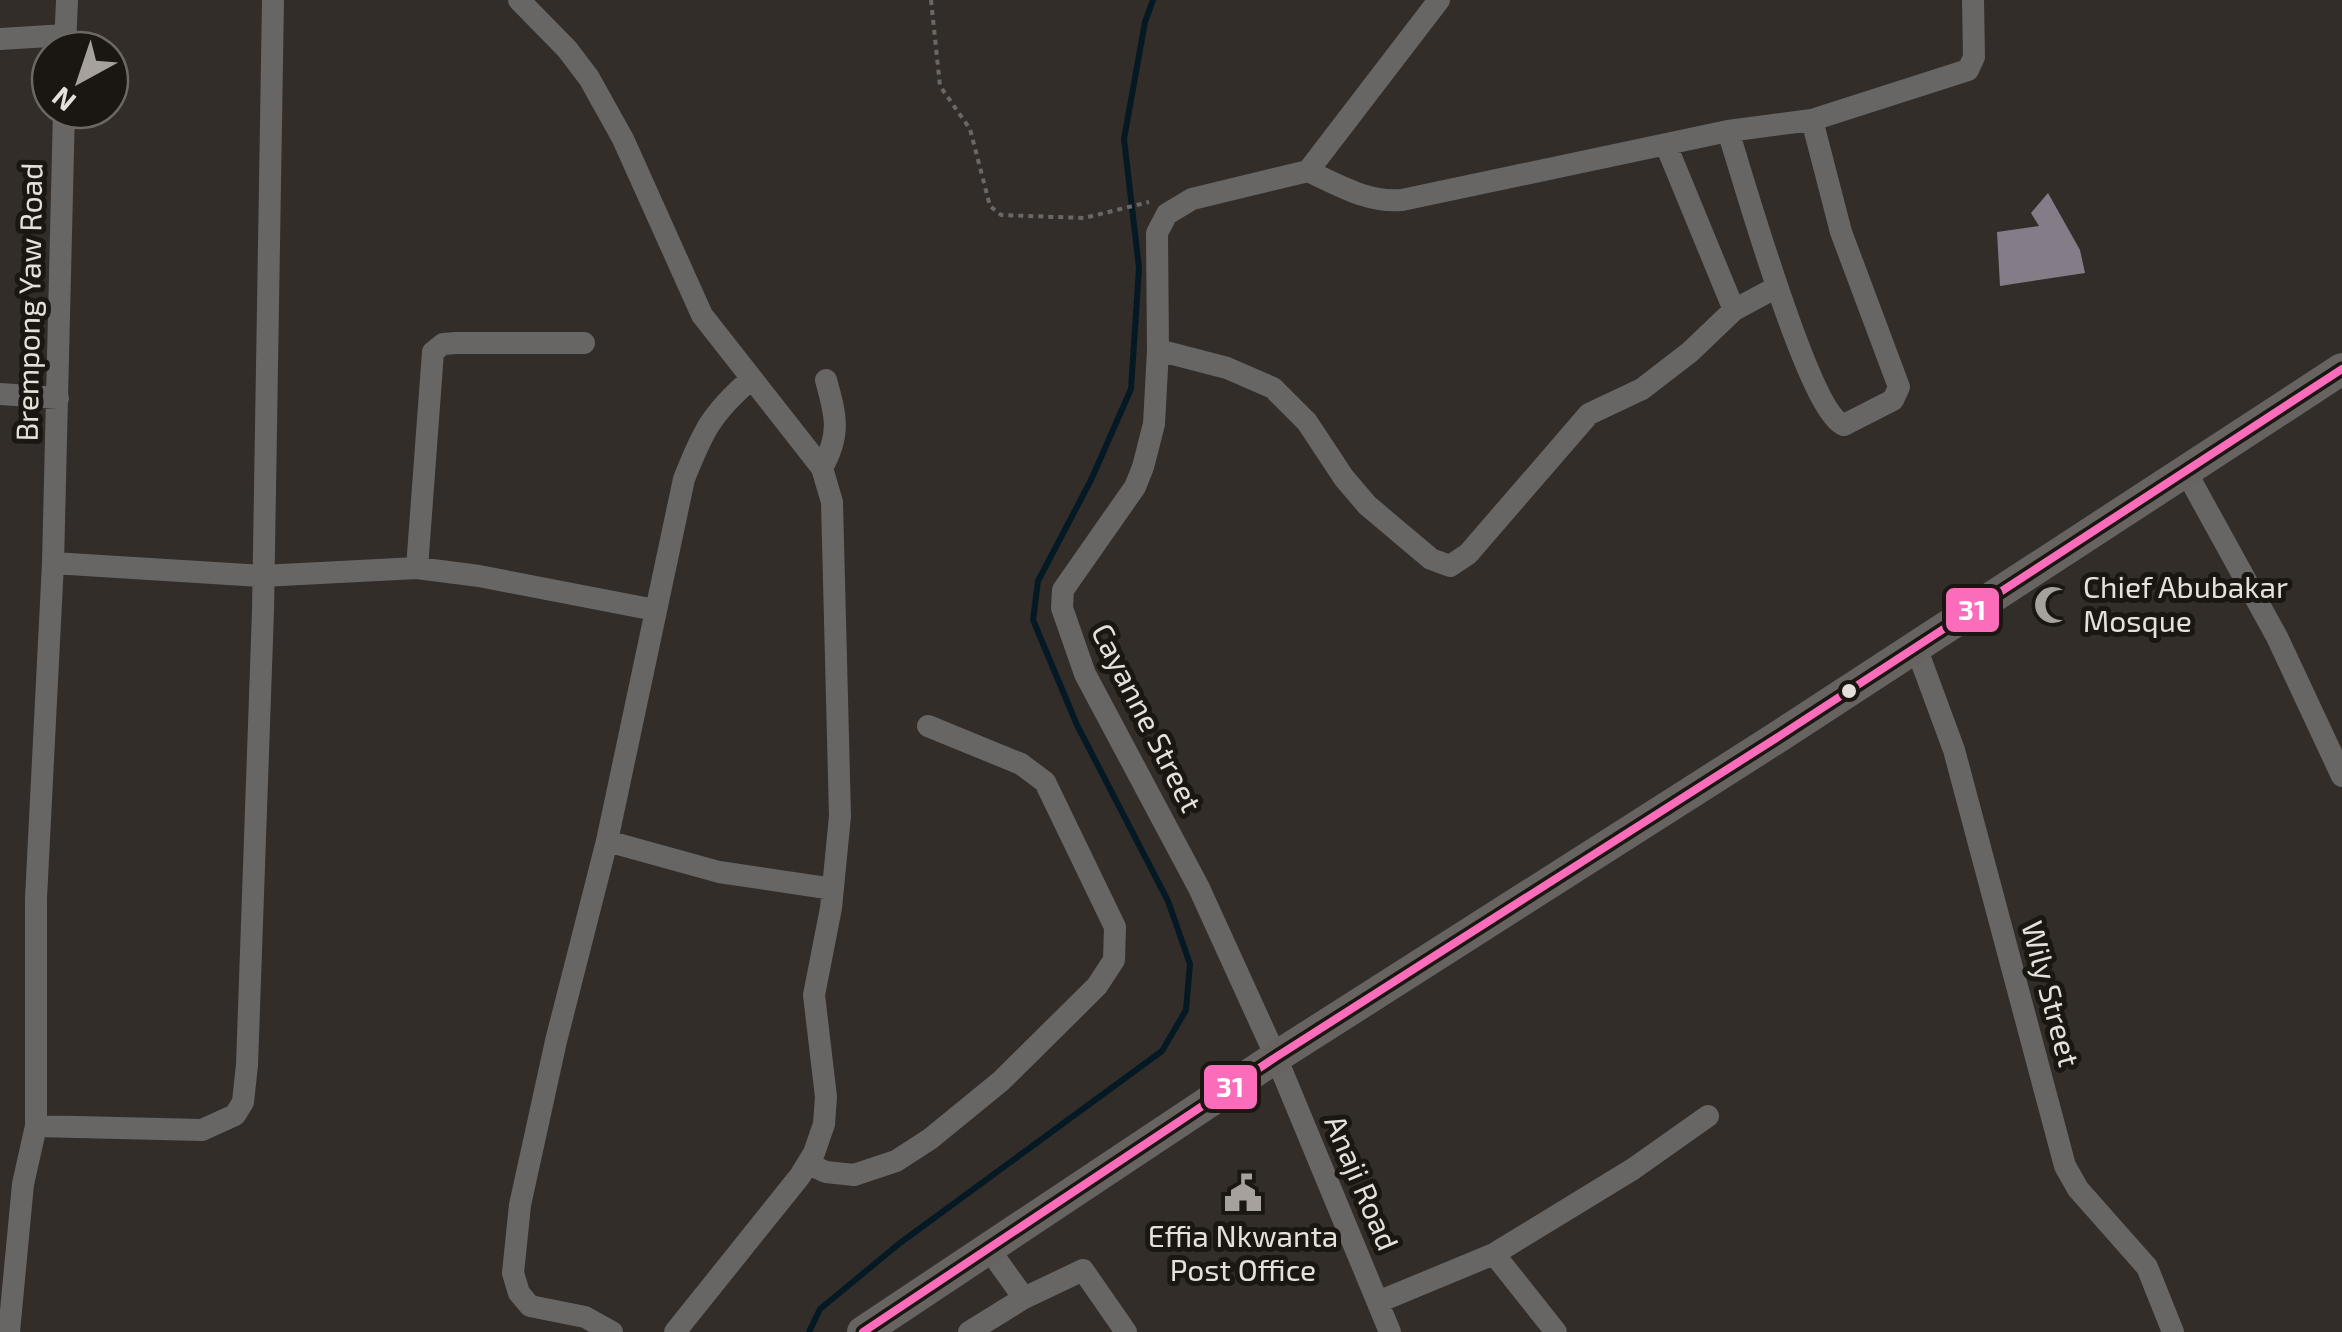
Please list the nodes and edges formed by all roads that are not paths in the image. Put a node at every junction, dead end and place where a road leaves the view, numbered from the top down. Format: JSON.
{"nodes":[{"id":1,"x":67,"y":0,"type":"edge"},
{"id":2,"x":273,"y":0,"type":"edge"},
{"id":3,"x":519,"y":0,"type":"edge"},
{"id":4,"x":1439,"y":0,"type":"edge"},
{"id":5,"x":1973,"y":0,"type":"edge"},
{"id":6,"x":66,"y":30,"type":"edge"},
{"id":7,"x":0,"y":38,"type":"edge"},
{"id":8,"x":30,"y":40,"type":"edge"},
{"id":9,"x":1812,"y":120,"type":"junction"},
{"id":10,"x":64,"y":130,"type":"edge"},
{"id":11,"x":1728,"y":132,"type":"junction"},
{"id":12,"x":1666,"y":145,"type":"junction"},
{"id":13,"x":1308,"y":171,"type":"junction"},
{"id":14,"x":1778,"y":287,"type":"junction"},
{"id":15,"x":1734,"y":310,"type":"junction"},
{"id":16,"x":584,"y":344,"type":"dead end"},
{"id":17,"x":1158,"y":350,"type":"junction"},
{"id":18,"x":2342,"y":369,"type":"edge"},
{"id":19,"x":752,"y":379,"type":"junction"},
{"id":20,"x":826,"y":380,"type":"dead end"},
{"id":21,"x":0,"y":394,"type":"edge"},
{"id":22,"x":58,"y":398,"type":"junction"},
{"id":23,"x":822,"y":468,"type":"junction"},
{"id":24,"x":2184,"y":470,"type":"junction"},
{"id":25,"x":53,"y":563,"type":"junction"},
{"id":26,"x":417,"y":568,"type":"junction"},
{"id":27,"x":262,"y":576,"type":"junction"},
{"id":28,"x":655,"y":610,"type":"junction"},
{"id":29,"x":1916,"y":647,"type":"junction"},
{"id":30,"x":928,"y":726,"type":"dead end"},
{"id":31,"x":2342,"y":776,"type":"edge"},
{"id":32,"x":607,"y":841,"type":"junction"},
{"id":33,"x":833,"y":889,"type":"junction"},
{"id":34,"x":1276,"y":1057,"type":"junction"},
{"id":35,"x":1708,"y":1116,"type":"dead end"},
{"id":36,"x":36,"y":1126,"type":"junction"},
{"id":37,"x":808,"y":1164,"type":"junction"},
{"id":38,"x":12,"y":1184,"type":"edge"},
{"id":39,"x":988,"y":1248,"type":"junction"},
{"id":40,"x":1494,"y":1254,"type":"junction"},
{"id":41,"x":1024,"y":1298,"type":"junction"},
{"id":42,"x":1378,"y":1302,"type":"junction"},
{"id":43,"x":1384,"y":1330,"type":"edge"},
{"id":44,"x":9,"y":1332,"type":"edge"},
{"id":45,"x":612,"y":1332,"type":"edge"},
{"id":46,"x":675,"y":1332,"type":"edge"},
{"id":47,"x":865,"y":1332,"type":"edge"},
{"id":48,"x":969,"y":1332,"type":"edge"},
{"id":49,"x":1126,"y":1332,"type":"edge"},
{"id":50,"x":1556,"y":1332,"type":"edge"},
{"id":51,"x":2173,"y":1332,"type":"edge"}],
"edges":[{"from":1,"to":6,"type":"street"},
{"from":2,"to":27,"type":"street"},
{"from":3,"to":19,"type":"street"},
{"from":4,"to":13,"type":"street"},
{"from":5,"to":9,"type":"street"},
{"from":7,"to":8,"type":"street"},
{"from":9,"to":11,"type":"street"},
{"from":9,"to":14,"type":"street"},
{"from":10,"to":22,"type":"street","name":"Brempong Yaw Road"},
{"from":11,"to":12,"type":"street"},
{"from":11,"to":14,"type":"street"},
{"from":12,"to":13,"type":"street"},
{"from":12,"to":15,"type":"street"},
{"from":13,"to":17,"type":"street","name":"Cayanne Street"},
{"from":14,"to":15,"type":"street"},
{"from":15,"to":17,"type":"street"},
{"from":16,"to":26,"type":"street"},
{"from":17,"to":34,"type":"street","name":"Cayanne Street"},
{"from":18,"to":24,"type":"highway"},
{"from":19,"to":23,"type":"street"},
{"from":19,"to":28,"type":"street"},
{"from":20,"to":23,"type":"street"},
{"from":21,"to":22,"type":"street"},
{"from":22,"to":25,"type":"street","name":"Brempong Yaw Road"},
{"from":23,"to":33,"type":"street"},
{"from":24,"to":29,"type":"highway"},
{"from":24,"to":31,"type":"street"},
{"from":25,"to":27,"type":"street"},
{"from":25,"to":36,"type":"street","name":"Brempong Yaw Road"},
{"from":26,"to":27,"type":"street"},
{"from":26,"to":28,"type":"street"},
{"from":27,"to":36,"type":"street"},
{"from":28,"to":32,"type":"street"},
{"from":29,"to":34,"type":"highway"},
{"from":29,"to":51,"type":"street","name":"Wily Street"},
{"from":30,"to":37,"type":"street"},
{"from":32,"to":33,"type":"street"},
{"from":32,"to":45,"type":"street"},
{"from":33,"to":37,"type":"street"},
{"from":34,"to":39,"type":"highway"},
{"from":34,"to":42,"type":"street","name":"Anaji Road"},
{"from":35,"to":40,"type":"street"},
{"from":36,"to":38,"type":"street","name":"Brempong Yaw Road"},
{"from":37,"to":46,"type":"street"},
{"from":38,"to":44,"type":"street","name":"Brempong Yaw Road"},
{"from":39,"to":41,"type":"street"},
{"from":39,"to":47,"type":"highway"},
{"from":40,"to":42,"type":"street"},
{"from":40,"to":50,"type":"street"},
{"from":41,"to":48,"type":"street"},
{"from":41,"to":49,"type":"street"},
{"from":42,"to":43,"type":"street","name":"Anaji Road"}]}
